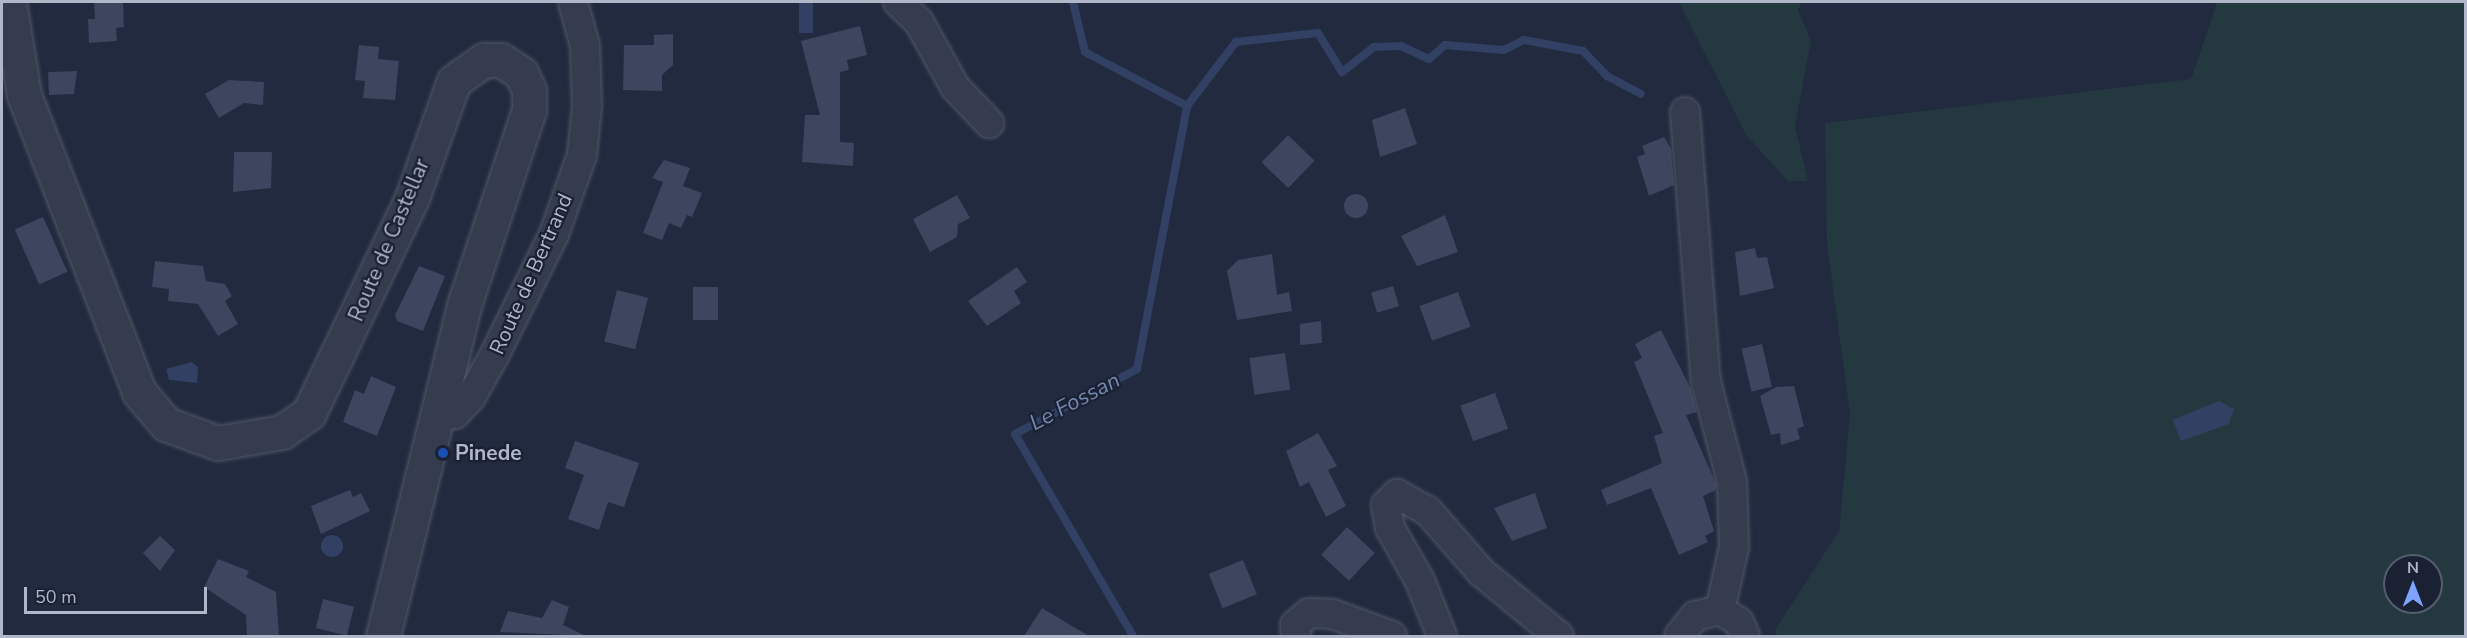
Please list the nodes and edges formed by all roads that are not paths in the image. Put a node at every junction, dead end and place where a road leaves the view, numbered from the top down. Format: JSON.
{"nodes":[{"id":1,"x":9,"y":2,"type":"edge"},
{"id":2,"x":573,"y":2,"type":"edge"},
{"id":3,"x":898,"y":2,"type":"edge"},
{"id":4,"x":1685,"y":112,"type":"dead end"},
{"id":5,"x":989,"y":123,"type":"dead end"},
{"id":6,"x":438,"y":415,"type":"junction"},
{"id":7,"x":1720,"y":610,"type":"junction"},
{"id":8,"x":383,"y":636,"type":"edge"},
{"id":9,"x":1296,"y":636,"type":"edge"},
{"id":10,"x":1392,"y":636,"type":"edge"},
{"id":11,"x":1442,"y":636,"type":"edge"},
{"id":12,"x":1559,"y":636,"type":"edge"},
{"id":13,"x":1679,"y":636,"type":"edge"},
{"id":14,"x":1745,"y":636,"type":"edge"}],
"edges":[{"from":1,"to":6,"type":"street","name":"Route de Castellar"},
{"from":2,"to":6,"type":"street","name":"Route de Bertrand"},
{"from":3,"to":5,"type":"street"},
{"from":4,"to":7,"type":"street"},
{"from":6,"to":8,"type":"street","name":"Route de Castellar"},
{"from":7,"to":13,"type":"street"},
{"from":7,"to":14,"type":"street"},
{"from":9,"to":10,"type":"street"},
{"from":11,"to":12,"type":"street"}]}
